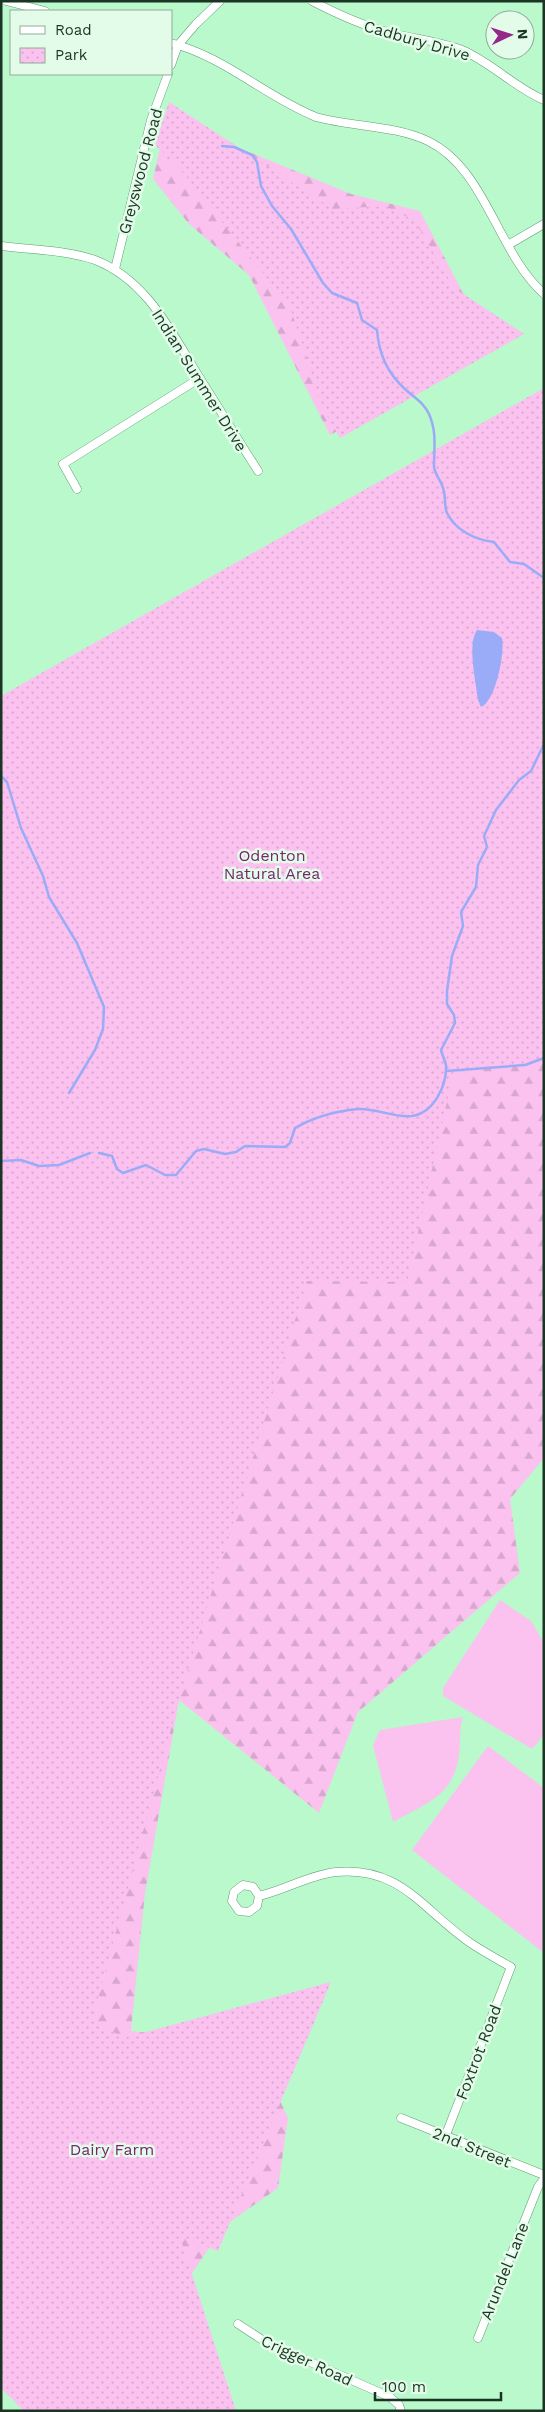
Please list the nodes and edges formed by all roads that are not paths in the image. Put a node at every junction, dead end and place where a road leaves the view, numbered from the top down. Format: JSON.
{"nodes":[{"id":1,"x":6,"y":1,"type":"edge"},
{"id":2,"x":220,"y":1,"type":"edge"},
{"id":3,"x":312,"y":1,"type":"edge"},
{"id":4,"x":332,"y":1,"type":"edge"},
{"id":5,"x":28,"y":4,"type":"edge"},
{"id":6,"x":329,"y":9,"type":"junction"},
{"id":7,"x":43,"y":10,"type":"edge"},
{"id":8,"x":174,"y":44,"type":"edge"},
{"id":9,"x":172,"y":58,"type":"edge"},
{"id":10,"x":168,"y":75,"type":"edge"},
{"id":11,"x":544,"y":100,"type":"edge"},
{"id":12,"x":544,"y":224,"type":"edge"},
{"id":13,"x":508,"y":244,"type":"junction"},
{"id":14,"x":1,"y":246,"type":"edge"},
{"id":15,"x":115,"y":270,"type":"junction"},
{"id":16,"x":544,"y":294,"type":"edge"},
{"id":17,"x":200,"y":378,"type":"junction"},
{"id":18,"x":258,"y":471,"type":"dead end"},
{"id":19,"x":77,"y":489,"type":"dead end"},
{"id":20,"x":259,"y":1896,"type":"dead end"},
{"id":21,"x":401,"y":2118,"type":"dead end"},
{"id":22,"x":445,"y":2137,"type":"junction"},
{"id":23,"x":544,"y":2177,"type":"edge"},
{"id":24,"x":238,"y":2324,"type":"dead end"},
{"id":25,"x":478,"y":2338,"type":"dead end"},
{"id":26,"x":401,"y":2411,"type":"edge"}],
"edges":[{"from":1,"to":5,"type":"street"},
{"from":2,"to":8,"type":"street"},
{"from":3,"to":6,"type":"street","name":"Cadbury Drive"},
{"from":4,"to":6,"type":"street"},
{"from":5,"to":7,"type":"street"},
{"from":6,"to":11,"type":"street","name":"Cadbury Drive"},
{"from":8,"to":9,"type":"street"},
{"from":8,"to":13,"type":"street"},
{"from":10,"to":15,"type":"street","name":"Greyswood Road"},
{"from":12,"to":13,"type":"street"},
{"from":13,"to":16,"type":"street"},
{"from":14,"to":15,"type":"street","name":"Indian Summer Drive"},
{"from":15,"to":17,"type":"street","name":"Indian Summer Drive"},
{"from":17,"to":18,"type":"street","name":"Indian Summer Drive"},
{"from":17,"to":19,"type":"street"},
{"from":20,"to":22,"type":"street","name":"Foxtrot Road"},
{"from":21,"to":22,"type":"street","name":"2nd Street"},
{"from":22,"to":23,"type":"street","name":"2nd Street"},
{"from":23,"to":25,"type":"street","name":"Arundel Lane"},
{"from":24,"to":26,"type":"street","name":"Crigger Road"}]}
